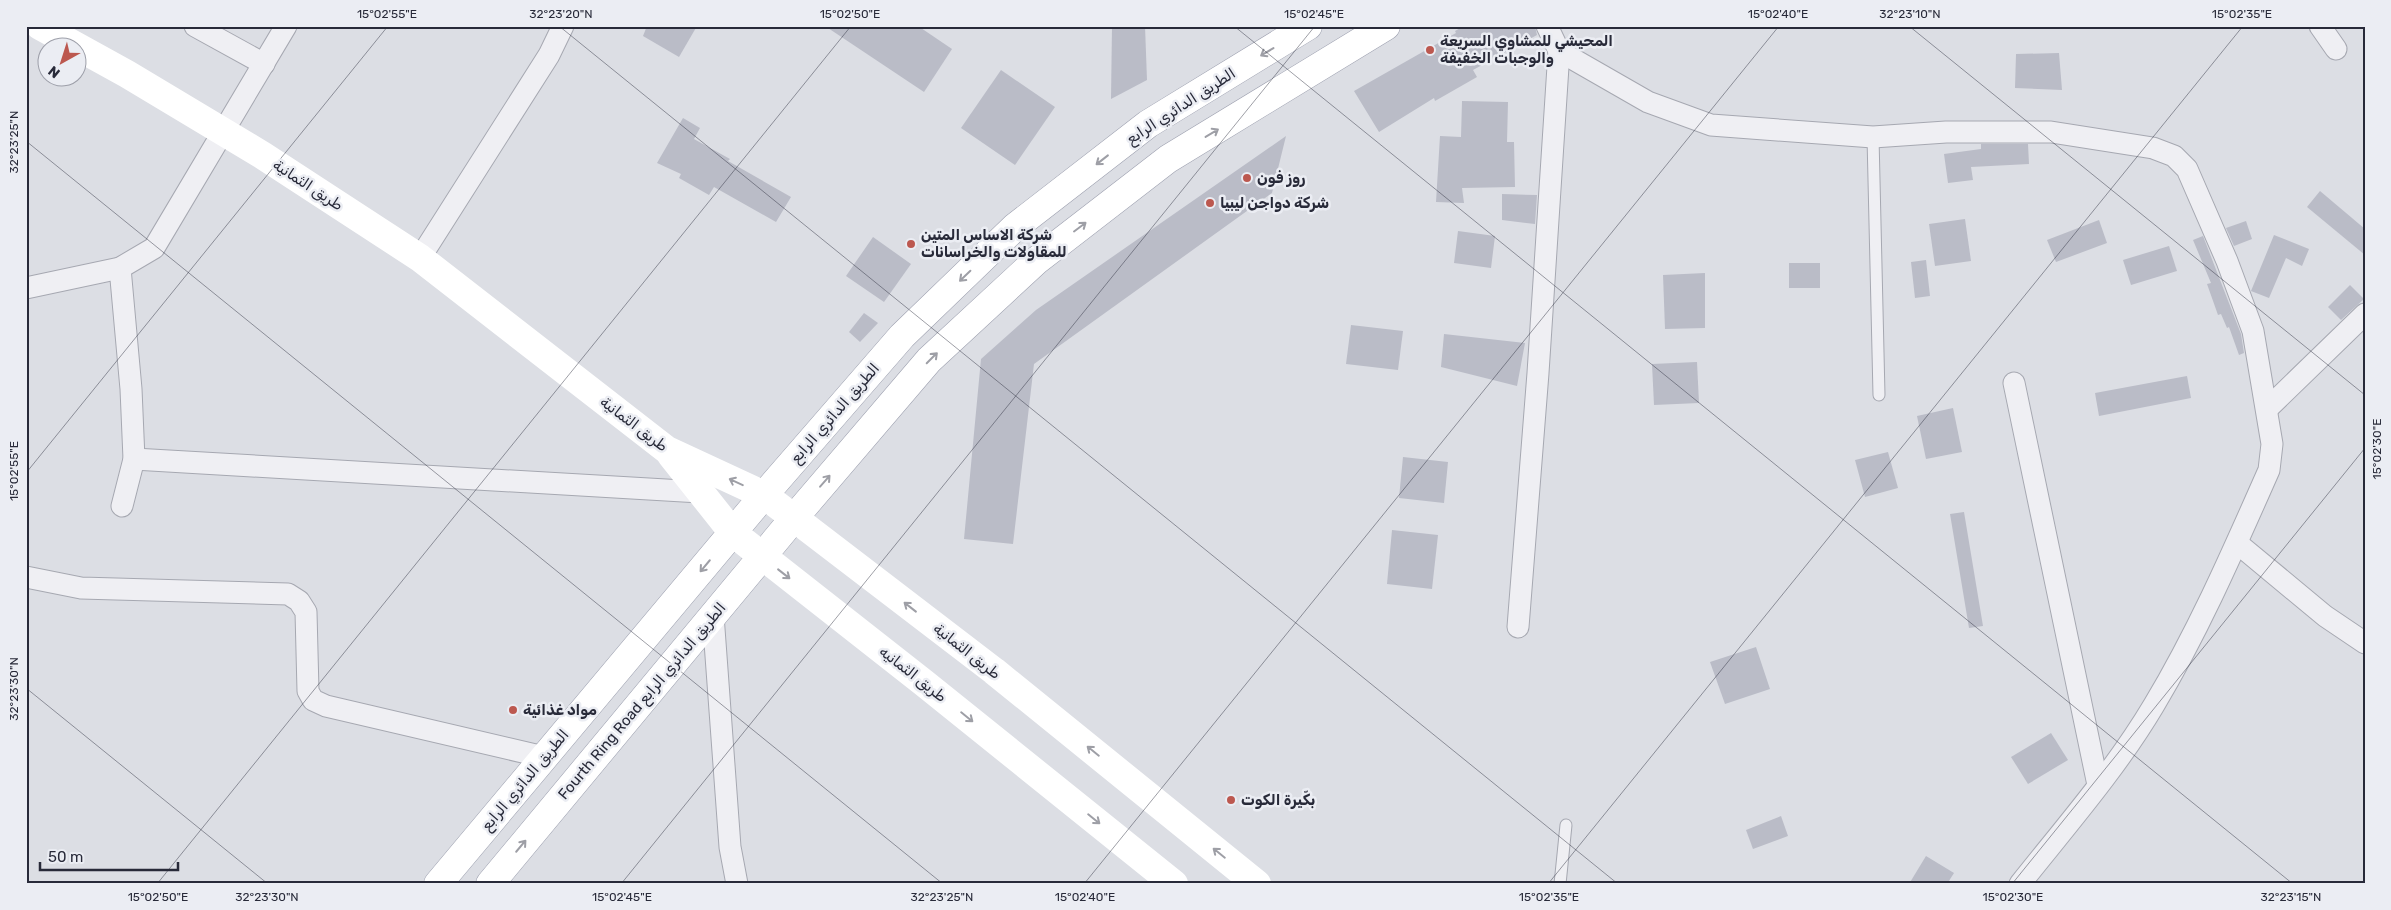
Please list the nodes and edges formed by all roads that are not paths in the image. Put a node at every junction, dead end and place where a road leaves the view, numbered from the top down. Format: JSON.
{"nodes":[{"id":1,"x":40,"y":26,"type":"edge"},
{"id":2,"x":195,"y":26,"type":"edge"},
{"id":3,"x":286,"y":26,"type":"edge"},
{"id":4,"x":563,"y":26,"type":"edge"},
{"id":5,"x":1308,"y":26,"type":"edge"},
{"id":6,"x":1386,"y":26,"type":"edge"},
{"id":7,"x":1547,"y":26,"type":"edge"},
{"id":8,"x":2320,"y":26,"type":"edge"},
{"id":9,"x":2336,"y":49,"type":"dead end"},
{"id":10,"x":1559,"y":51,"type":"junction"},
{"id":11,"x":264,"y":64,"type":"junction"},
{"id":12,"x":224,"y":132,"type":"junction"},
{"id":13,"x":1873,"y":137,"type":"junction"},
{"id":14,"x":420,"y":258,"type":"junction"},
{"id":15,"x":120,"y":268,"type":"junction"},
{"id":16,"x":26,"y":288,"type":"edge"},
{"id":17,"x":2365,"y":314,"type":"edge"},
{"id":18,"x":2014,"y":383,"type":"dead end"},
{"id":19,"x":1879,"y":395,"type":"dead end"},
{"id":20,"x":2267,"y":409,"type":"junction"},
{"id":21,"x":667,"y":450,"type":"junction"},
{"id":22,"x":134,"y":459,"type":"junction"},
{"id":23,"x":700,"y":492,"type":"junction"},
{"id":24,"x":764,"y":495,"type":"junction"},
{"id":25,"x":122,"y":506,"type":"dead end"},
{"id":26,"x":794,"y":518,"type":"junction"},
{"id":27,"x":733,"y":533,"type":"junction"},
{"id":28,"x":2237,"y":543,"type":"junction"},
{"id":29,"x":762,"y":556,"type":"junction"},
{"id":30,"x":26,"y":577,"type":"edge"},
{"id":31,"x":713,"y":615,"type":"junction"},
{"id":32,"x":1518,"y":627,"type":"dead end"},
{"id":33,"x":2365,"y":643,"type":"edge"},
{"id":34,"x":544,"y":757,"type":"junction"},
{"id":35,"x":2098,"y":785,"type":"junction"},
{"id":36,"x":1566,"y":825,"type":"dead end"},
{"id":37,"x":438,"y":884,"type":"edge"},
{"id":38,"x":490,"y":884,"type":"edge"},
{"id":39,"x":737,"y":884,"type":"edge"},
{"id":40,"x":1174,"y":884,"type":"edge"},
{"id":41,"x":1257,"y":884,"type":"edge"},
{"id":42,"x":1560,"y":884,"type":"edge"},
{"id":43,"x":2020,"y":884,"type":"edge"}],
"edges":[{"from":1,"to":12,"type":"main road","name":"طريق الثمانية"},
{"from":2,"to":11,"type":"street"},
{"from":3,"to":11,"type":"street"},
{"from":4,"to":14,"type":"street"},
{"from":5,"to":24,"type":"main road","name":"الطريق الدائري الرابع","one_way":true},
{"from":26,"to":6,"type":"main road","one_way":true},
{"from":7,"to":10,"type":"street"},
{"from":8,"to":9,"type":"street"},
{"from":10,"to":13,"type":"street"},
{"from":10,"to":32,"type":"street"},
{"from":11,"to":12,"type":"street"},
{"from":12,"to":14,"type":"main road","name":"طريق الثمانية"},
{"from":12,"to":15,"type":"street"},
{"from":13,"to":19,"type":"lane"},
{"from":13,"to":20,"type":"street"},
{"from":14,"to":21,"type":"main road","name":"طريق الثمانية"},
{"from":15,"to":16,"type":"street"},
{"from":15,"to":22,"type":"street"},
{"from":17,"to":20,"type":"street"},
{"from":18,"to":35,"type":"street"},
{"from":20,"to":28,"type":"street"},
{"from":21,"to":23,"type":"main road","name":"طريق الثمانيه"},
{"from":24,"to":21,"type":"main road","name":"طريق الثمانية","one_way":true},
{"from":22,"to":23,"type":"street"},
{"from":22,"to":25,"type":"street"},
{"from":23,"to":27,"type":"main road","name":"طريق الثمانيه"},
{"from":24,"to":26,"type":"main road","name":"طريق الثمانية"},
{"from":24,"to":27,"type":"main road","name":"الطريق الدائري الرابع"},
{"from":26,"to":29,"type":"main road","name":"Fourth Ring Road الطريق الدائري الرابع"},
{"from":41,"to":26,"type":"main road","name":"طريق الثمانية","one_way":true},
{"from":27,"to":29,"type":"main road","name":"طريق الثمانيه"},
{"from":27,"to":34,"type":"main road","name":"الطريق الدائري الرابع","one_way":true},
{"from":28,"to":33,"type":"street"},
{"from":28,"to":35,"type":"street"},
{"from":29,"to":31,"type":"main road","name":"Fourth Ring Road الطريق الدائري الرابع"},
{"from":29,"to":40,"type":"main road","name":"طريق الثمانيه","one_way":true},
{"from":30,"to":34,"type":"street"},
{"from":38,"to":31,"type":"main road","name":"Fourth Ring Road الطريق الدائري الرابع","one_way":true},
{"from":31,"to":39,"type":"street"},
{"from":34,"to":37,"type":"main road","name":"الطريق الدائري الرابع"},
{"from":35,"to":43,"type":"street"},
{"from":36,"to":42,"type":"lane"}]}
